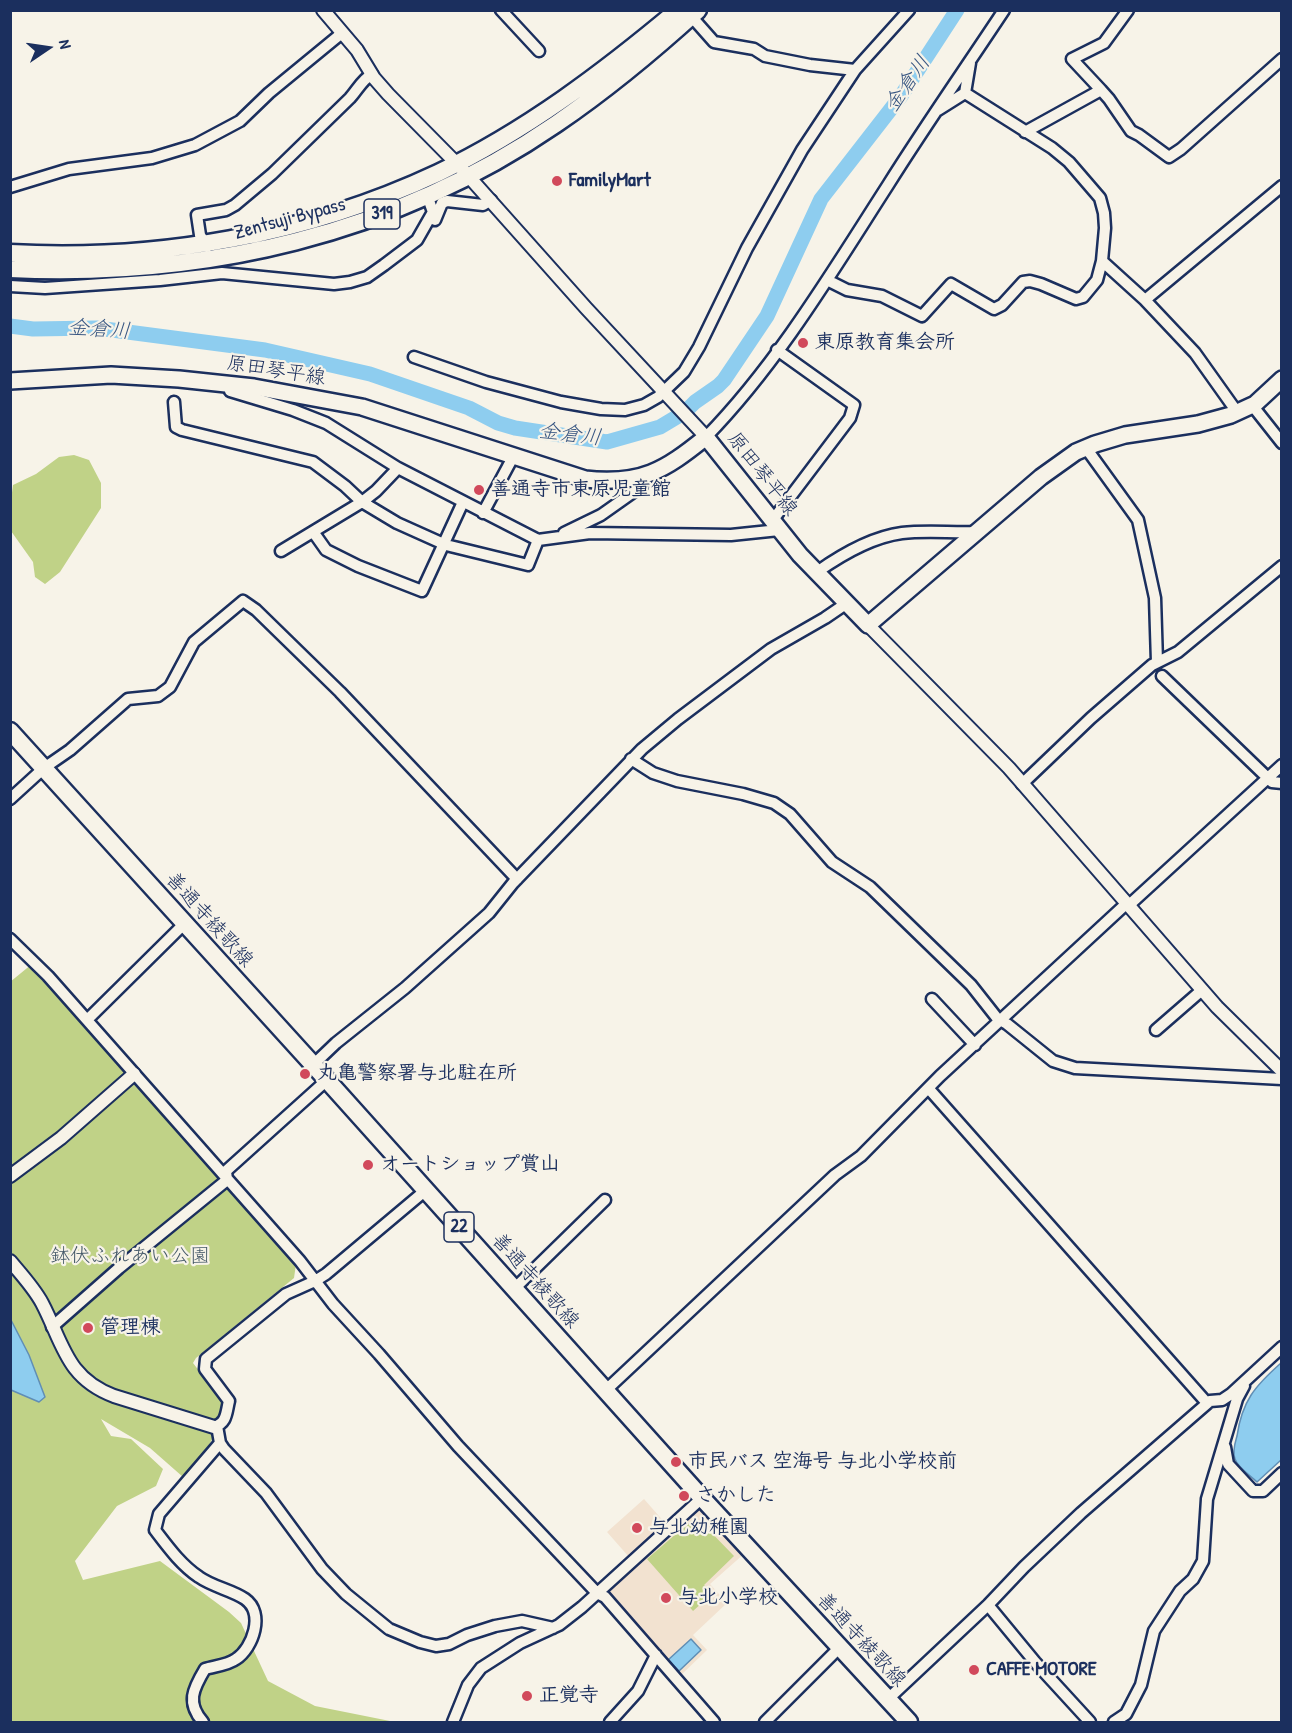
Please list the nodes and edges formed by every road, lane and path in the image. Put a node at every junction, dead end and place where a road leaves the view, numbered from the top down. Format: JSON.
{"nodes":[{"id":1,"x":501,"y":10,"type":"edge"},
{"id":2,"x":909,"y":10,"type":"edge"},
{"id":3,"x":1004,"y":10,"type":"edge"},
{"id":4,"x":1128,"y":10,"type":"edge"},
{"id":5,"x":689,"y":12,"type":"edge"},
{"id":6,"x":329,"y":13,"type":"edge"},
{"id":7,"x":342,"y":33,"type":"junction"},
{"id":8,"x":539,"y":51,"type":"dead end"},
{"id":9,"x":1281,"y":58,"type":"edge"},
{"id":10,"x":970,"y":60,"type":"junction"},
{"id":11,"x":855,"y":70,"type":"junction"},
{"id":12,"x":372,"y":74,"type":"junction"},
{"id":13,"x":1101,"y":90,"type":"junction"},
{"id":14,"x":965,"y":93,"type":"junction"},
{"id":15,"x":935,"y":111,"type":"junction"},
{"id":16,"x":1025,"y":132,"type":"junction"},
{"id":17,"x":463,"y":169,"type":"junction"},
{"id":18,"x":1281,"y":186,"type":"edge"},
{"id":19,"x":10,"y":187,"type":"edge"},
{"id":20,"x":427,"y":195,"type":"junction"},
{"id":21,"x":490,"y":200,"type":"junction"},
{"id":22,"x":417,"y":240,"type":"junction"},
{"id":23,"x":205,"y":243,"type":"junction"},
{"id":24,"x":10,"y":253,"type":"edge"},
{"id":25,"x":1102,"y":261,"type":"junction"},
{"id":26,"x":218,"y":266,"type":"junction"},
{"id":27,"x":10,"y":269,"type":"edge"},
{"id":28,"x":827,"y":280,"type":"junction"},
{"id":29,"x":10,"y":286,"type":"edge"},
{"id":30,"x":1145,"y":300,"type":"junction"},
{"id":31,"x":777,"y":351,"type":"junction"},
{"id":32,"x":414,"y":357,"type":"dead end"},
{"id":33,"x":1281,"y":379,"type":"edge"},
{"id":34,"x":10,"y":381,"type":"edge"},
{"id":35,"x":205,"y":382,"type":"junction"},
{"id":36,"x":664,"y":392,"type":"junction"},
{"id":37,"x":174,"y":402,"type":"dead end"},
{"id":38,"x":1252,"y":405,"type":"junction"},
{"id":39,"x":1237,"y":412,"type":"junction"},
{"id":40,"x":703,"y":434,"type":"junction"},
{"id":41,"x":1281,"y":443,"type":"edge"},
{"id":42,"x":1086,"y":448,"type":"junction"},
{"id":43,"x":513,"y":457,"type":"junction"},
{"id":44,"x":398,"y":468,"type":"junction"},
{"id":45,"x":635,"y":478,"type":"junction"},
{"id":46,"x":362,"y":502,"type":"junction"},
{"id":47,"x":463,"y":502,"type":"junction"},
{"id":48,"x":483,"y":513,"type":"junction"},
{"id":49,"x":776,"y":526,"type":"junction"},
{"id":50,"x":977,"y":532,"type":"junction"},
{"id":51,"x":314,"y":533,"type":"junction"},
{"id":52,"x":559,"y":536,"type":"junction"},
{"id":53,"x":538,"y":540,"type":"junction"},
{"id":54,"x":442,"y":543,"type":"junction"},
{"id":55,"x":281,"y":551,"type":"dead end"},
{"id":56,"x":1281,"y":566,"type":"edge"},
{"id":57,"x":817,"y":572,"type":"junction"},
{"id":58,"x":847,"y":603,"type":"junction"},
{"id":59,"x":868,"y":625,"type":"junction"},
{"id":60,"x":1157,"y":662,"type":"junction"},
{"id":61,"x":1162,"y":676,"type":"dead end"},
{"id":62,"x":10,"y":731,"type":"edge"},
{"id":63,"x":631,"y":759,"type":"junction"},
{"id":64,"x":1281,"y":765,"type":"edge"},
{"id":65,"x":44,"y":768,"type":"junction"},
{"id":66,"x":1268,"y":778,"type":"junction"},
{"id":67,"x":1281,"y":783,"type":"edge"},
{"id":68,"x":1022,"y":784,"type":"junction"},
{"id":69,"x":10,"y":799,"type":"edge"},
{"id":70,"x":517,"y":879,"type":"junction"},
{"id":71,"x":1127,"y":905,"type":"junction"},
{"id":72,"x":184,"y":924,"type":"junction"},
{"id":73,"x":10,"y":939,"type":"edge"},
{"id":74,"x":1202,"y":990,"type":"junction"},
{"id":75,"x":932,"y":999,"type":"dead end"},
{"id":76,"x":87,"y":1020,"type":"junction"},
{"id":77,"x":1001,"y":1020,"type":"junction"},
{"id":78,"x":1156,"y":1030,"type":"dead end"},
{"id":79,"x":975,"y":1045,"type":"junction"},
{"id":80,"x":313,"y":1065,"type":"junction"},
{"id":81,"x":1281,"y":1071,"type":"edge"},
{"id":82,"x":134,"y":1074,"type":"junction"},
{"id":83,"x":1281,"y":1079,"type":"edge"},
{"id":84,"x":327,"y":1080,"type":"junction"},
{"id":85,"x":929,"y":1089,"type":"junction"},
{"id":86,"x":10,"y":1176,"type":"edge"},
{"id":87,"x":227,"y":1180,"type":"junction"},
{"id":88,"x":426,"y":1190,"type":"junction"},
{"id":89,"x":605,"y":1200,"type":"dead end"},
{"id":90,"x":10,"y":1261,"type":"edge"},
{"id":91,"x":315,"y":1281,"type":"junction"},
{"id":92,"x":514,"y":1289,"type":"junction"},
{"id":93,"x":52,"y":1327,"type":"junction"},
{"id":94,"x":1281,"y":1347,"type":"edge"},
{"id":95,"x":1281,"y":1356,"type":"edge"},
{"id":96,"x":605,"y":1390,"type":"junction"},
{"id":97,"x":1207,"y":1403,"type":"junction"},
{"id":98,"x":216,"y":1426,"type":"junction"},
{"id":99,"x":220,"y":1443,"type":"junction"},
{"id":100,"x":1224,"y":1445,"type":"junction"},
{"id":101,"x":1281,"y":1473,"type":"edge"},
{"id":102,"x":702,"y":1498,"type":"junction"},
{"id":103,"x":597,"y":1593,"type":"junction"},
{"id":104,"x":988,"y":1605,"type":"junction"},
{"id":105,"x":553,"y":1628,"type":"junction"},
{"id":106,"x":840,"y":1647,"type":"junction"},
{"id":107,"x":656,"y":1655,"type":"junction"},
{"id":108,"x":888,"y":1699,"type":"junction"},
{"id":109,"x":203,"y":1722,"type":"edge"},
{"id":110,"x":453,"y":1722,"type":"edge"},
{"id":111,"x":610,"y":1722,"type":"edge"},
{"id":112,"x":714,"y":1722,"type":"edge"},
{"id":113,"x":765,"y":1722,"type":"edge"},
{"id":114,"x":909,"y":1722,"type":"edge"},
{"id":115,"x":1090,"y":1722,"type":"edge"},
{"id":116,"x":1114,"y":1722,"type":"edge"}],
"edges":[{"from":1,"to":8,"type":"street"},
{"from":2,"to":11,"type":"street"},
{"from":3,"to":10,"type":"street"},
{"from":4,"to":13,"type":"street"},
{"from":5,"to":11,"type":"street"},
{"from":5,"to":17,"type":"main road","name":"Zentsuji Bypass","number":"319"},
{"from":6,"to":7,"type":"street"},
{"from":7,"to":12,"type":"street"},
{"from":7,"to":19,"type":"street"},
{"from":9,"to":13,"type":"street"},
{"from":10,"to":14,"type":"street"},
{"from":10,"to":15,"type":"street"},
{"from":11,"to":36,"type":"street"},
{"from":12,"to":17,"type":"street"},
{"from":12,"to":23,"type":"street"},
{"from":13,"to":16,"type":"street"},
{"from":14,"to":15,"type":"street"},
{"from":14,"to":16,"type":"street"},
{"from":15,"to":28,"type":"street"},
{"from":16,"to":25,"type":"street"},
{"from":17,"to":20,"type":"main road","name":"Zentsuji Bypass","number":"319"},
{"from":17,"to":21,"type":"street"},
{"from":17,"to":23,"type":"main road","name":"Zentsuji Bypass","number":"319"},
{"from":18,"to":30,"type":"street"},
{"from":20,"to":22,"type":"street"},
{"from":20,"to":26,"type":"main road","name":"Zentsuji Bypass","number":"319"},
{"from":21,"to":22,"type":"street"},
{"from":21,"to":36,"type":"street"},
{"from":22,"to":26,"type":"street"},
{"from":23,"to":24,"type":"main road","name":"Zentsuji Bypass","number":"319"},
{"from":23,"to":26,"type":"street"},
{"from":25,"to":28,"type":"street"},
{"from":25,"to":30,"type":"street"},
{"from":26,"to":27,"type":"main road","name":"Zentsuji Bypass","number":"319"},
{"from":26,"to":29,"type":"street"},
{"from":28,"to":31,"type":"street"},
{"from":30,"to":39,"type":"street"},
{"from":31,"to":40,"type":"street"},
{"from":31,"to":49,"type":"street"},
{"from":32,"to":36,"type":"street"},
{"from":33,"to":38,"type":"main road"},
{"from":34,"to":35,"type":"main road","name":"原田琴平線"},
{"from":35,"to":43,"type":"main road","name":"原田琴平線"},
{"from":35,"to":44,"type":"street"},
{"from":36,"to":40,"type":"street"},
{"from":37,"to":46,"type":"street"},
{"from":38,"to":39,"type":"main road"},
{"from":38,"to":41,"type":"street"},
{"from":39,"to":42,"type":"main road"},
{"from":40,"to":45,"type":"main road","name":"原田琴平線"},
{"from":40,"to":49,"type":"main road","name":"原田琴平線"},
{"from":42,"to":50,"type":"main road"},
{"from":42,"to":60,"type":"street"},
{"from":43,"to":45,"type":"main road","name":"原田琴平線"},
{"from":43,"to":48,"type":"street"},
{"from":44,"to":46,"type":"street"},
{"from":44,"to":47,"type":"street"},
{"from":45,"to":52,"type":"street"},
{"from":46,"to":51,"type":"street"},
{"from":46,"to":54,"type":"street"},
{"from":47,"to":48,"type":"street"},
{"from":47,"to":54,"type":"street"},
{"from":48,"to":53,"type":"street"},
{"from":49,"to":52,"type":"street"},
{"from":49,"to":57,"type":"main road","name":"原田琴平線"},
{"from":50,"to":57,"type":"street"},
{"from":50,"to":59,"type":"main road"},
{"from":51,"to":54,"type":"street"},
{"from":51,"to":55,"type":"street"},
{"from":52,"to":53,"type":"street"},
{"from":53,"to":54,"type":"street"},
{"from":56,"to":60,"type":"street"},
{"from":57,"to":58,"type":"main road","name":"原田琴平線"},
{"from":58,"to":59,"type":"main road","name":"原田琴平線"},
{"from":58,"to":63,"type":"street"},
{"from":59,"to":68,"type":"street"},
{"from":60,"to":68,"type":"street"},
{"from":61,"to":66,"type":"street"},
{"from":62,"to":65,"type":"main road","name":"善通寺綾歌線","number":"22"},
{"from":63,"to":70,"type":"street"},
{"from":63,"to":77,"type":"street"},
{"from":64,"to":66,"type":"street"},
{"from":65,"to":69,"type":"street"},
{"from":65,"to":70,"type":"street"},
{"from":65,"to":72,"type":"main road","name":"善通寺綾歌線","number":"22"},
{"from":66,"to":67,"type":"street"},
{"from":66,"to":71,"type":"street"},
{"from":68,"to":71,"type":"street"},
{"from":70,"to":80,"type":"street"},
{"from":71,"to":74,"type":"street"},
{"from":71,"to":77,"type":"street"},
{"from":72,"to":76,"type":"street"},
{"from":72,"to":80,"type":"main road","name":"善通寺綾歌線","number":"22"},
{"from":73,"to":76,"type":"street"},
{"from":74,"to":78,"type":"street"},
{"from":74,"to":81,"type":"street"},
{"from":75,"to":79,"type":"street"},
{"from":76,"to":82,"type":"street"},
{"from":77,"to":79,"type":"street"},
{"from":77,"to":83,"type":"street"},
{"from":79,"to":85,"type":"street"},
{"from":80,"to":84,"type":"main road","name":"善通寺綾歌線","number":"22"},
{"from":82,"to":86,"type":"street"},
{"from":82,"to":87,"type":"street"},
{"from":84,"to":87,"type":"street"},
{"from":84,"to":88,"type":"main road","name":"善通寺綾歌線","number":"22"},
{"from":85,"to":96,"type":"street"},
{"from":85,"to":97,"type":"street"},
{"from":87,"to":91,"type":"street"},
{"from":87,"to":93,"type":"street"},
{"from":88,"to":91,"type":"street"},
{"from":88,"to":92,"type":"main road","name":"善通寺綾歌線","number":"22"},
{"from":89,"to":92,"type":"street"},
{"from":90,"to":93,"type":"street"},
{"from":91,"to":98,"type":"street"},
{"from":91,"to":103,"type":"street"},
{"from":92,"to":96,"type":"main road","name":"善通寺綾歌線","number":"22"},
{"from":93,"to":98,"type":"street"},
{"from":94,"to":97,"type":"street"},
{"from":95,"to":100,"type":"street"},
{"from":96,"to":102,"type":"main road","name":"善通寺綾歌線","number":"22"},
{"from":97,"to":104,"type":"street"},
{"from":98,"to":99,"type":"street"},
{"from":99,"to":105,"type":"street"},
{"from":99,"to":109,"type":"street"},
{"from":100,"to":101,"type":"street"},
{"from":100,"to":116,"type":"street"},
{"from":102,"to":103,"type":"street"},
{"from":102,"to":106,"type":"main road","name":"善通寺綾歌線","number":"22"},
{"from":103,"to":105,"type":"street"},
{"from":103,"to":107,"type":"street"},
{"from":104,"to":108,"type":"street"},
{"from":104,"to":115,"type":"street"},
{"from":105,"to":110,"type":"street"},
{"from":106,"to":108,"type":"main road","name":"善通寺綾歌線","number":"22"},
{"from":106,"to":113,"type":"street"},
{"from":107,"to":111,"type":"street"},
{"from":107,"to":112,"type":"street"},
{"from":108,"to":114,"type":"main road","name":"善通寺綾歌線","number":"22"}]}
